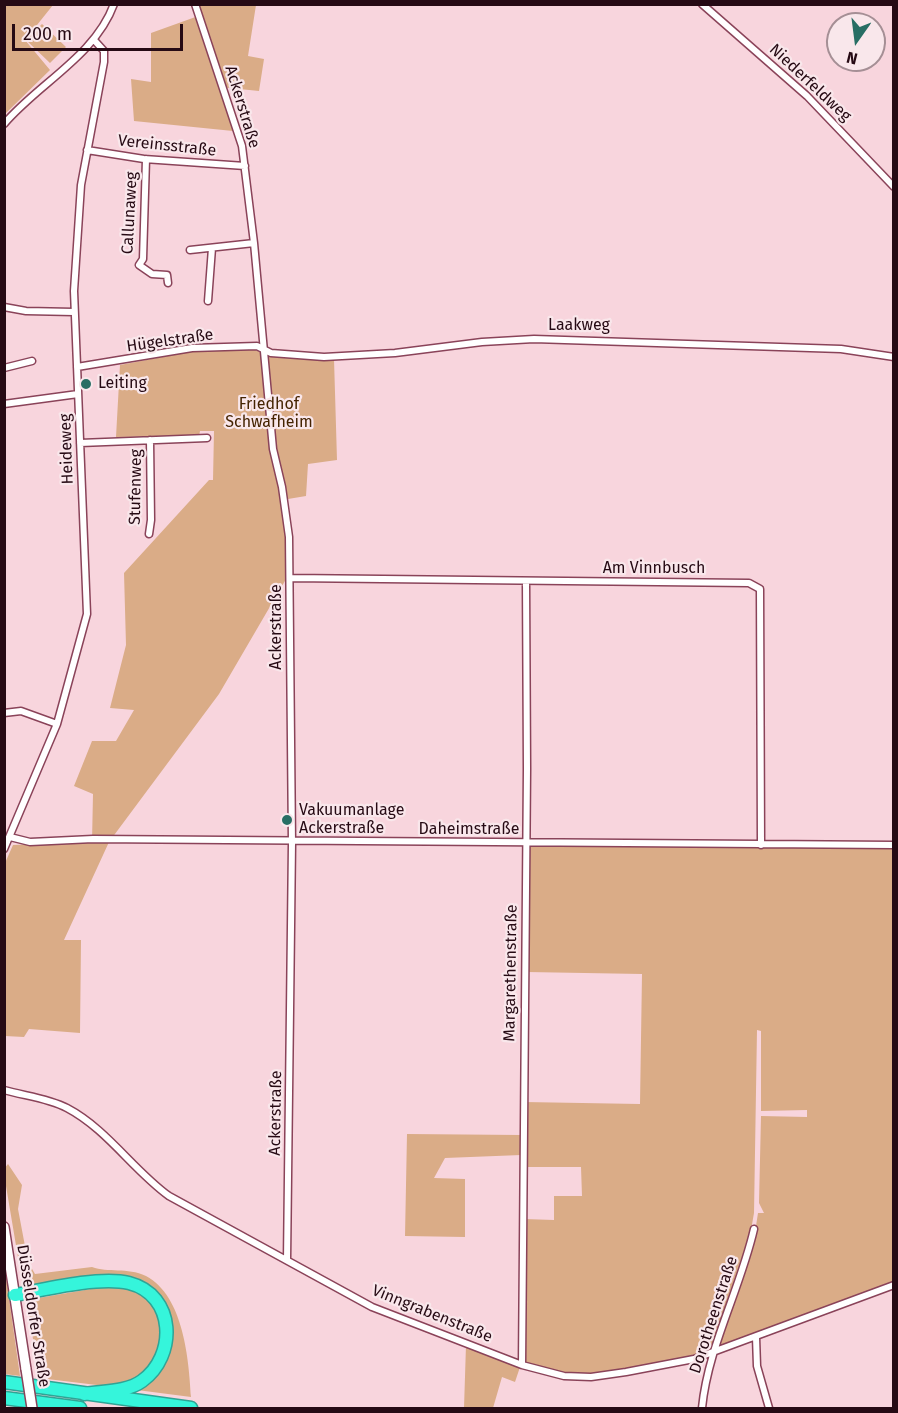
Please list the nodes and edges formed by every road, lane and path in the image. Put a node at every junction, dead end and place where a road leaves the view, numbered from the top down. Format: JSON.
{"nodes":[{"id":1,"x":114,"y":4,"type":"edge"},
{"id":2,"x":195,"y":4,"type":"edge"},
{"id":3,"x":702,"y":4,"type":"edge"},
{"id":4,"x":94,"y":40,"type":"junction"},
{"id":5,"x":4,"y":124,"type":"edge"},
{"id":6,"x":87,"y":150,"type":"junction"},
{"id":7,"x":146,"y":159,"type":"junction"},
{"id":8,"x":245,"y":165,"type":"junction"},
{"id":9,"x":894,"y":187,"type":"edge"},
{"id":10,"x":254,"y":243,"type":"junction"},
{"id":11,"x":212,"y":248,"type":"junction"},
{"id":12,"x":190,"y":250,"type":"dead end"},
{"id":13,"x":168,"y":282,"type":"dead end"},
{"id":14,"x":208,"y":301,"type":"dead end"},
{"id":15,"x":4,"y":307,"type":"edge"},
{"id":16,"x":75,"y":312,"type":"junction"},
{"id":17,"x":265,"y":350,"type":"junction"},
{"id":18,"x":894,"y":357,"type":"edge"},
{"id":19,"x":32,"y":361,"type":"dead end"},
{"id":20,"x":77,"y":367,"type":"junction"},
{"id":21,"x":4,"y":368,"type":"edge"},
{"id":22,"x":78,"y":394,"type":"junction"},
{"id":23,"x":4,"y":404,"type":"edge"},
{"id":24,"x":207,"y":438,"type":"dead end"},
{"id":25,"x":150,"y":440,"type":"junction"},
{"id":26,"x":80,"y":443,"type":"junction"},
{"id":27,"x":148,"y":534,"type":"dead end"},
{"id":28,"x":291,"y":578,"type":"junction"},
{"id":29,"x":526,"y":581,"type":"junction"},
{"id":30,"x":4,"y":712,"type":"edge"},
{"id":31,"x":57,"y":724,"type":"junction"},
{"id":32,"x":10,"y":837,"type":"junction"},
{"id":33,"x":292,"y":843,"type":"junction"},
{"id":34,"x":526,"y":843,"type":"junction"},
{"id":35,"x":761,"y":844,"type":"junction"},
{"id":36,"x":894,"y":845,"type":"edge"},
{"id":37,"x":4,"y":849,"type":"edge"},
{"id":38,"x":4,"y":1090,"type":"edge"},
{"id":39,"x":4,"y":1227,"type":"edge"},
{"id":40,"x":754,"y":1229,"type":"dead end"},
{"id":41,"x":287,"y":1260,"type":"junction"},
{"id":42,"x":894,"y":1285,"type":"edge"},
{"id":43,"x":15,"y":1295,"type":"junction"},
{"id":44,"x":756,"y":1336,"type":"junction"},
{"id":45,"x":714,"y":1352,"type":"junction"},
{"id":46,"x":522,"y":1365,"type":"junction"},
{"id":47,"x":4,"y":1382,"type":"edge"},
{"id":48,"x":84,"y":1394,"type":"junction"},
{"id":49,"x":4,"y":1398,"type":"edge"},
{"id":50,"x":4,"y":1403,"type":"edge"},
{"id":51,"x":25,"y":1408,"type":"edge"},
{"id":52,"x":32,"y":1408,"type":"edge"},
{"id":53,"x":80,"y":1408,"type":"edge"},
{"id":54,"x":191,"y":1408,"type":"edge"},
{"id":55,"x":702,"y":1408,"type":"edge"},
{"id":56,"x":769,"y":1408,"type":"edge"}],
"edges":[{"from":1,"to":4,"type":"street"},
{"from":2,"to":8,"type":"street","name":"Ackerstraße"},
{"from":3,"to":9,"type":"street","name":"Niederfeldweg"},
{"from":4,"to":5,"type":"street"},
{"from":4,"to":6,"type":"street","name":"Heideweg"},
{"from":6,"to":7,"type":"street","name":"Vereinsstraße"},
{"from":6,"to":16,"type":"street","name":"Heideweg"},
{"from":7,"to":8,"type":"street","name":"Vereinsstraße"},
{"from":7,"to":13,"type":"street","name":"Callunaweg"},
{"from":8,"to":10,"type":"street","name":"Ackerstraße"},
{"from":10,"to":11,"type":"street"},
{"from":10,"to":17,"type":"street","name":"Ackerstraße"},
{"from":11,"to":12,"type":"street"},
{"from":11,"to":14,"type":"street"},
{"from":15,"to":16,"type":"street"},
{"from":16,"to":20,"type":"street","name":"Heideweg"},
{"from":17,"to":18,"type":"street","name":"Laakweg"},
{"from":17,"to":20,"type":"street","name":"Hügelstraße"},
{"from":17,"to":28,"type":"street","name":"Ackerstraße"},
{"from":19,"to":21,"type":"street"},
{"from":20,"to":22,"type":"street","name":"Heideweg"},
{"from":22,"to":23,"type":"street"},
{"from":22,"to":26,"type":"street","name":"Heideweg"},
{"from":24,"to":25,"type":"street","name":"Stufenweg"},
{"from":25,"to":26,"type":"street","name":"Stufenweg"},
{"from":25,"to":27,"type":"street","name":"Stufenweg"},
{"from":26,"to":31,"type":"street","name":"Heideweg"},
{"from":28,"to":29,"type":"street","name":"Am Vinnbusch"},
{"from":28,"to":33,"type":"street","name":"Ackerstraße"},
{"from":29,"to":34,"type":"street","name":"Margarethenstraße"},
{"from":29,"to":35,"type":"street","name":"Am Vinnbusch"},
{"from":30,"to":31,"type":"street"},
{"from":31,"to":32,"type":"street","name":"Heideweg"},
{"from":32,"to":33,"type":"street","name":"Daheimstraße"},
{"from":32,"to":37,"type":"street","name":"Heideweg"},
{"from":33,"to":34,"type":"street","name":"Daheimstraße"},
{"from":33,"to":41,"type":"street","name":"Ackerstraße"},
{"from":34,"to":35,"type":"street","name":"Daheimstraße"},
{"from":34,"to":46,"type":"street","name":"Margarethenstraße"},
{"from":35,"to":36,"type":"street","name":"Daheimstraße"},
{"from":38,"to":41,"type":"street","name":"Vinngrabenstraße"},
{"from":39,"to":43,"type":"main road","name":"Düsseldorfer Straße"},
{"from":40,"to":45,"type":"street","name":"Dorotheenstraße"},
{"from":41,"to":46,"type":"street","name":"Vinngrabenstraße"},
{"from":42,"to":44,"type":"street","name":"Vinngrabenstraße"},
{"from":43,"to":48,"type":"highway"},
{"from":43,"to":52,"type":"main road","name":"Düsseldorfer Straße","bridge":true},
{"from":44,"to":45,"type":"street","name":"Vinngrabenstraße"},
{"from":44,"to":56,"type":"street"},
{"from":45,"to":46,"type":"street","name":"Vinngrabenstraße"},
{"from":45,"to":55,"type":"street","name":"Dorotheenstraße"},
{"from":47,"to":48,"type":"highway"},
{"from":48,"to":54,"type":"highway"},
{"from":49,"to":53,"type":"highway"},
{"from":50,"to":51,"type":"highway"}]}
